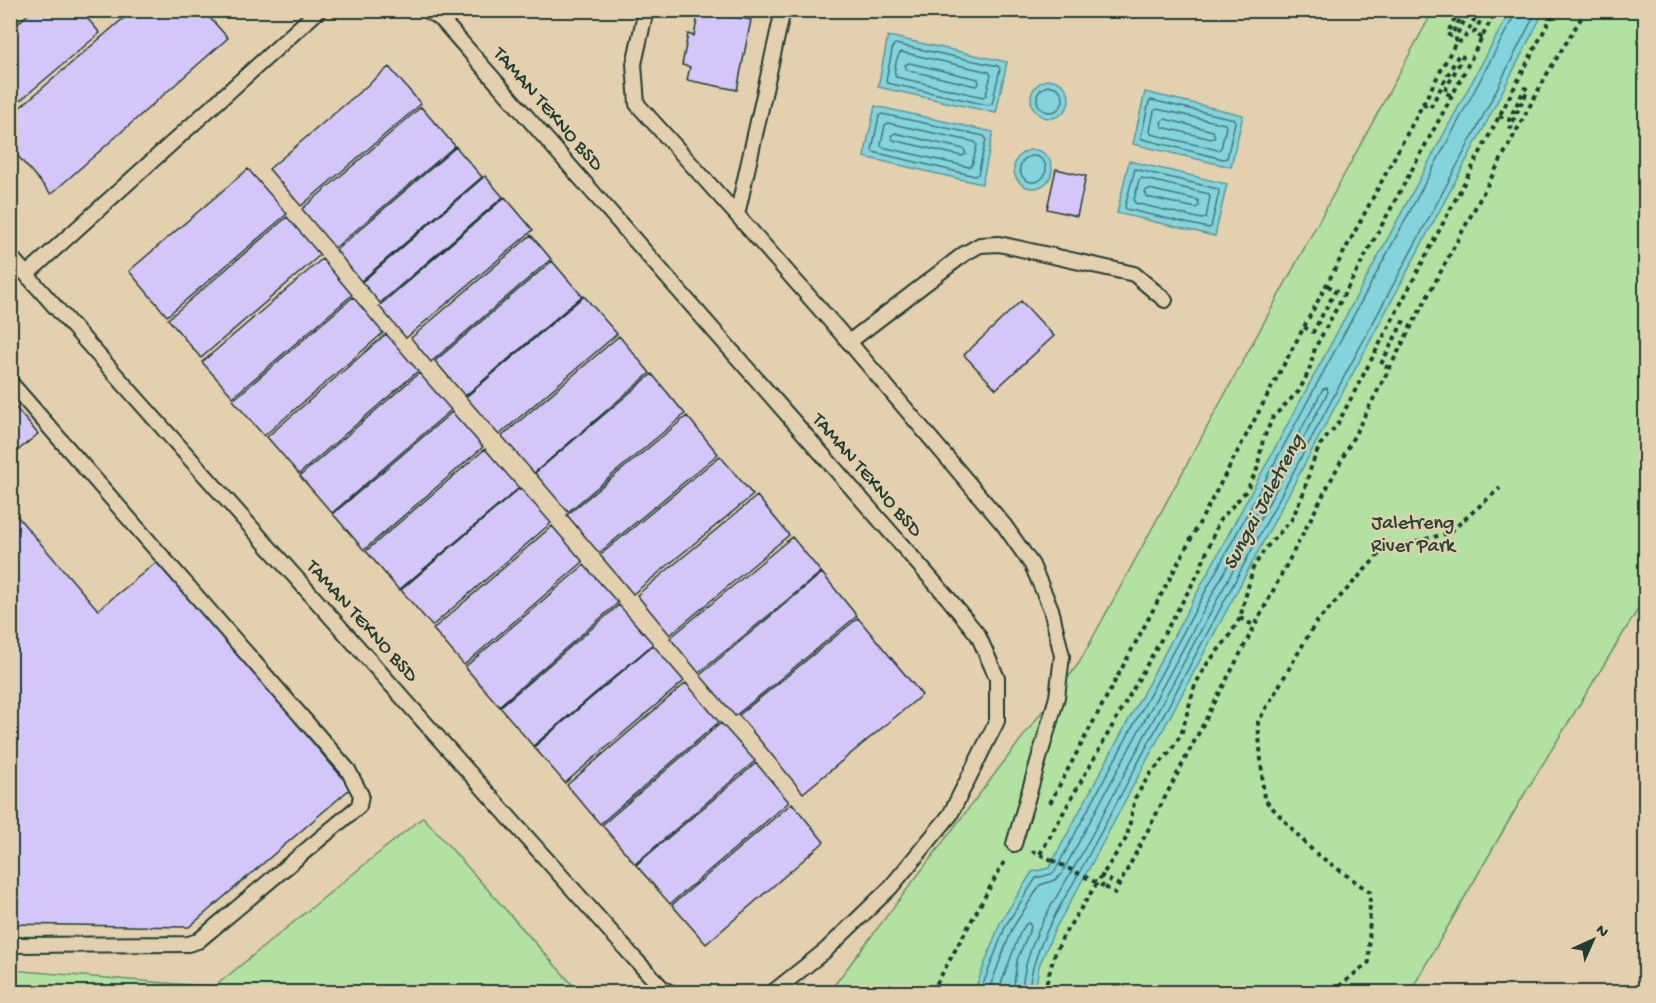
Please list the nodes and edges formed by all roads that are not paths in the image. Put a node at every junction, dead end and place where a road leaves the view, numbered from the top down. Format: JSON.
{"nodes":[{"id":1,"x":319,"y":10,"type":"edge"},
{"id":2,"x":427,"y":10,"type":"edge"},
{"id":3,"x":646,"y":10,"type":"edge"},
{"id":4,"x":783,"y":10,"type":"edge"},
{"id":5,"x":737,"y":215,"type":"junction"},
{"id":6,"x":10,"y":256,"type":"edge"},
{"id":7,"x":27,"y":274,"type":"junction"},
{"id":8,"x":1165,"y":300,"type":"dead end"},
{"id":9,"x":849,"y":342,"type":"junction"},
{"id":10,"x":10,"y":382,"type":"edge"},
{"id":11,"x":1014,"y":844,"type":"road end"},
{"id":12,"x":10,"y":945,"type":"edge"},
{"id":13,"x":669,"y":993,"type":"edge"},
{"id":14,"x":773,"y":993,"type":"edge"}],
"edges":[{"from":1,"to":7,"type":"lane"},
{"from":2,"to":14,"type":"lane","name":"TAMAN TEKNO BSD"},
{"from":3,"to":5,"type":"lane"},
{"from":4,"to":5,"type":"lane"},
{"from":5,"to":9,"type":"lane"},
{"from":6,"to":7,"type":"lane","name":"TAMAN TEKNO BSD"},
{"from":7,"to":13,"type":"lane","name":"TAMAN TEKNO BSD"},
{"from":8,"to":9,"type":"lane"},
{"from":9,"to":11,"type":"lane"},
{"from":10,"to":12,"type":"lane"}]}
